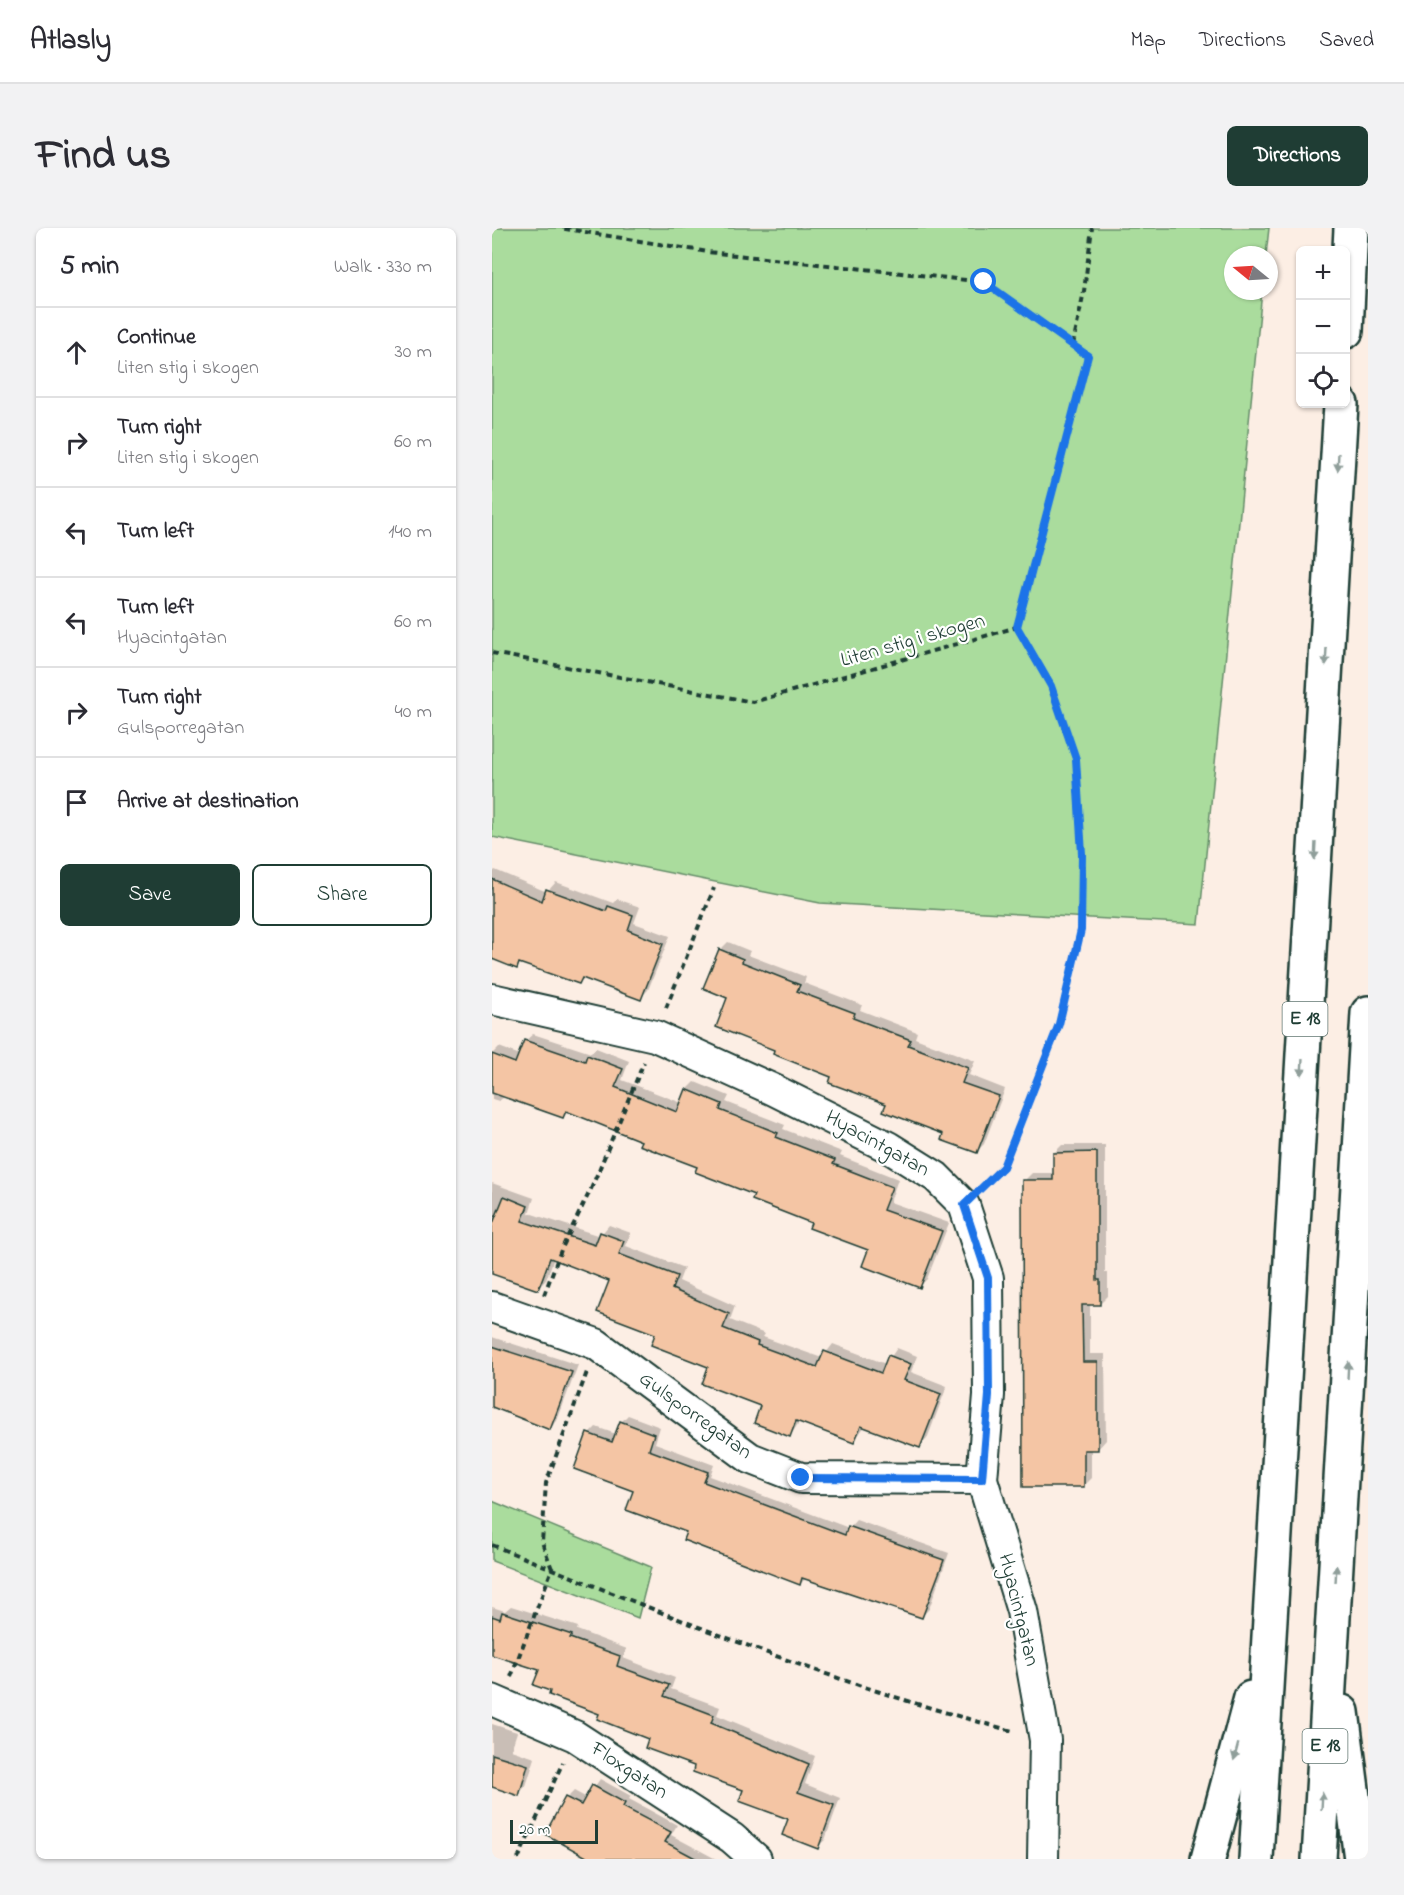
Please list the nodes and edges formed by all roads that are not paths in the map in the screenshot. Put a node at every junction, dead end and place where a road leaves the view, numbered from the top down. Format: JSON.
{"nodes":[{"id":1,"x":1352,"y":228,"type":"edge"},
{"id":2,"x":1348,"y":300,"type":"edge"},
{"id":3,"x":1341,"y":408,"type":"edge"},
{"id":4,"x":492,"y":999,"type":"edge"},
{"id":5,"x":1368,"y":1013,"type":"edge"},
{"id":6,"x":492,"y":1307,"type":"edge"},
{"id":7,"x":982,"y":1479,"type":"junction"},
{"id":8,"x":1332,"y":1633,"type":"junction"},
{"id":9,"x":1268,"y":1635,"type":"junction"},
{"id":10,"x":496,"y":1702,"type":"edge"},
{"id":11,"x":756,"y":1859,"type":"edge"},
{"id":12,"x":1043,"y":1859,"type":"edge"},
{"id":13,"x":1208,"y":1859,"type":"edge"},
{"id":14,"x":1256,"y":1859,"type":"edge"},
{"id":15,"x":1319,"y":1859,"type":"edge"},
{"id":16,"x":1360,"y":1859,"type":"edge"}],
"edges":[{"from":1,"to":2,"type":"highway"},
{"from":3,"to":9,"type":"highway","number":"E 18","one_way":true},
{"from":4,"to":7,"type":"street","name":"Hyacintgatan"},
{"from":8,"to":5,"type":"highway","number":"E 18","one_way":true},
{"from":6,"to":7,"type":"street","name":"Gulsporregatan"},
{"from":7,"to":12,"type":"street","name":"Hyacintgatan"},
{"from":15,"to":8,"type":"highway","number":"E 18","one_way":true},
{"from":8,"to":16,"type":"highway"},
{"from":9,"to":13,"type":"highway","one_way":true},
{"from":9,"to":14,"type":"highway","number":"E 18"},
{"from":10,"to":11,"type":"street","name":"Floxgatan"}]}
